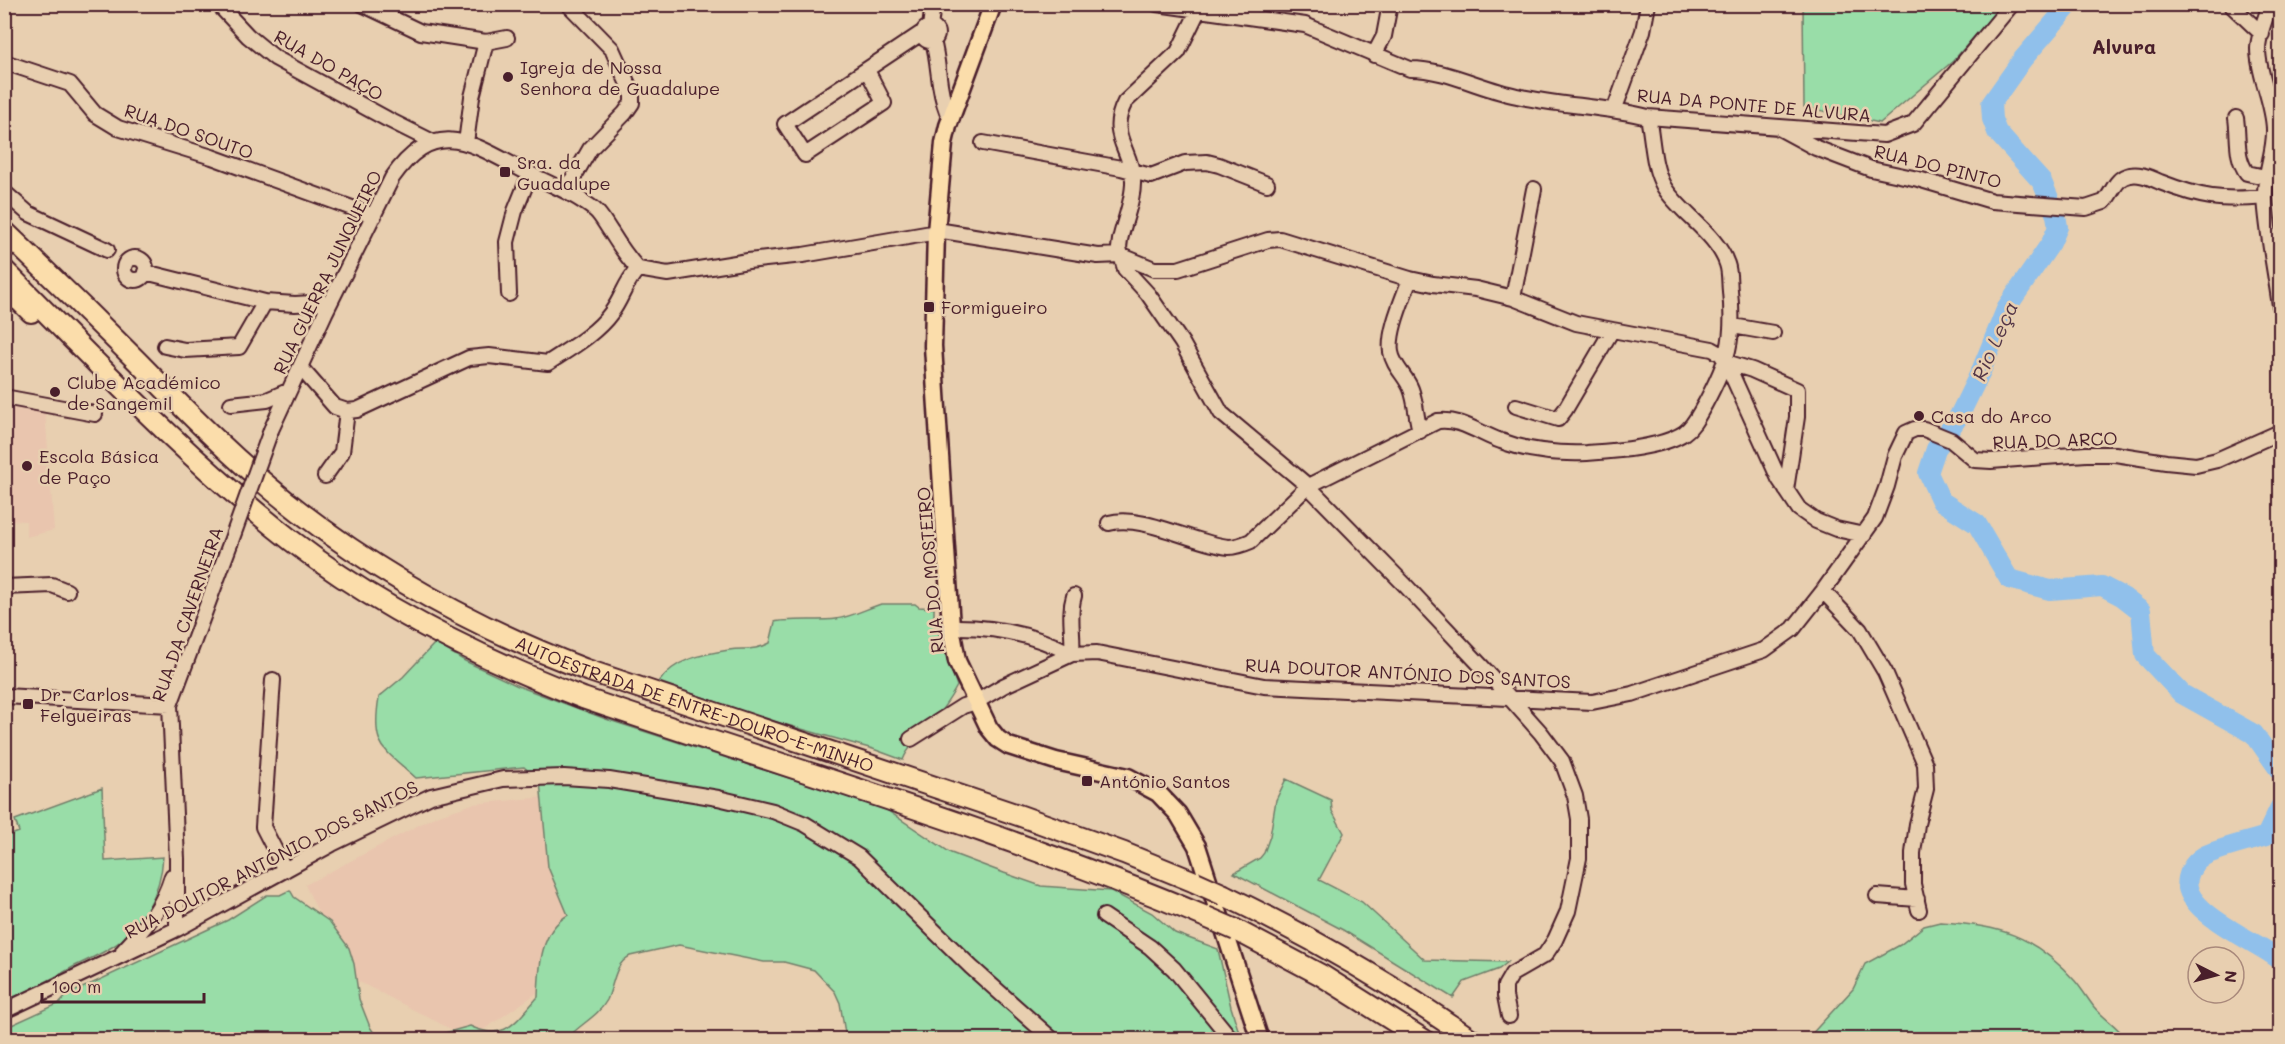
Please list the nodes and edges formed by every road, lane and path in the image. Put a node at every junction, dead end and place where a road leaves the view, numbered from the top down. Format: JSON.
{"nodes":[{"id":1,"x":218,"y":4,"type":"edge"},
{"id":2,"x":362,"y":4,"type":"edge"},
{"id":3,"x":568,"y":4,"type":"edge"},
{"id":4,"x":933,"y":4,"type":"edge"},
{"id":5,"x":993,"y":4,"type":"edge"},
{"id":6,"x":1156,"y":4,"type":"edge"},
{"id":7,"x":1390,"y":4,"type":"edge"},
{"id":8,"x":1648,"y":4,"type":"edge"},
{"id":9,"x":2012,"y":4,"type":"edge"},
{"id":10,"x":2230,"y":4,"type":"edge"},
{"id":11,"x":2270,"y":4,"type":"edge"},
{"id":12,"x":1198,"y":11,"type":"junction"},
{"id":13,"x":929,"y":33,"type":"junction"},
{"id":14,"x":2262,"y":34,"type":"junction"},
{"id":15,"x":507,"y":38,"type":"dead end"},
{"id":16,"x":486,"y":42,"type":"junction"},
{"id":17,"x":1374,"y":55,"type":"junction"},
{"id":18,"x":4,"y":62,"type":"edge"},
{"id":19,"x":867,"y":70,"type":"junction"},
{"id":20,"x":939,"y":76,"type":"junction"},
{"id":21,"x":960,"y":91,"type":"junction"},
{"id":22,"x":1615,"y":108,"type":"junction"},
{"id":23,"x":952,"y":114,"type":"junction"},
{"id":24,"x":1648,"y":117,"type":"junction"},
{"id":25,"x":2236,"y":118,"type":"dead end"},
{"id":26,"x":1773,"y":125,"type":"junction"},
{"id":27,"x":433,"y":142,"type":"junction"},
{"id":28,"x":466,"y":143,"type":"junction"},
{"id":29,"x":983,"y":143,"type":"dead end"},
{"id":30,"x":1132,"y":171,"type":"junction"},
{"id":31,"x":530,"y":174,"type":"junction"},
{"id":32,"x":2265,"y":177,"type":"junction"},
{"id":33,"x":1267,"y":184,"type":"dead end"},
{"id":34,"x":562,"y":189,"type":"junction"},
{"id":35,"x":1534,"y":189,"type":"dead end"},
{"id":36,"x":4,"y":192,"type":"edge"},
{"id":37,"x":2265,"y":197,"type":"junction"},
{"id":38,"x":374,"y":216,"type":"junction"},
{"id":39,"x":4,"y":231,"type":"edge"},
{"id":40,"x":936,"y":232,"type":"junction"},
{"id":41,"x":107,"y":250,"type":"dead end"},
{"id":42,"x":1120,"y":255,"type":"junction"},
{"id":43,"x":638,"y":269,"type":"junction"},
{"id":44,"x":4,"y":270,"type":"edge"},
{"id":45,"x":145,"y":272,"type":"dead end"},
{"id":46,"x":1410,"y":279,"type":"junction"},
{"id":47,"x":4,"y":292,"type":"edge"},
{"id":48,"x":509,"y":294,"type":"dead end"},
{"id":49,"x":1513,"y":298,"type":"junction"},
{"id":50,"x":265,"y":302,"type":"junction"},
{"id":51,"x":330,"y":302,"type":"junction"},
{"id":52,"x":2280,"y":306,"type":"edge"},
{"id":53,"x":1733,"y":326,"type":"junction"},
{"id":54,"x":1612,"y":330,"type":"junction"},
{"id":55,"x":1773,"y":333,"type":"dead end"},
{"id":56,"x":79,"y":344,"type":"junction"},
{"id":57,"x":165,"y":346,"type":"dead end"},
{"id":58,"x":1726,"y":362,"type":"junction"},
{"id":59,"x":300,"y":367,"type":"junction"},
{"id":60,"x":288,"y":391,"type":"junction"},
{"id":61,"x":4,"y":397,"type":"edge"},
{"id":62,"x":231,"y":404,"type":"dead end"},
{"id":63,"x":1516,"y":406,"type":"dead end"},
{"id":64,"x":347,"y":411,"type":"junction"},
{"id":65,"x":95,"y":414,"type":"dead end"},
{"id":66,"x":1420,"y":431,"type":"junction"},
{"id":67,"x":2280,"y":432,"type":"edge"},
{"id":68,"x":325,"y":476,"type":"dead end"},
{"id":69,"x":1308,"y":486,"type":"junction"},
{"id":70,"x":1786,"y":490,"type":"junction"},
{"id":71,"x":1109,"y":523,"type":"dead end"},
{"id":72,"x":1864,"y":535,"type":"junction"},
{"id":73,"x":4,"y":587,"type":"edge"},
{"id":74,"x":67,"y":591,"type":"dead end"},
{"id":75,"x":1823,"y":591,"type":"junction"},
{"id":76,"x":1074,"y":596,"type":"dead end"},
{"id":77,"x":951,"y":627,"type":"junction"},
{"id":78,"x":1072,"y":654,"type":"junction"},
{"id":79,"x":273,"y":680,"type":"dead end"},
{"id":80,"x":4,"y":696,"type":"edge"},
{"id":81,"x":1508,"y":697,"type":"junction"},
{"id":82,"x":976,"y":702,"type":"junction"},
{"id":83,"x":170,"y":705,"type":"junction"},
{"id":84,"x":911,"y":739,"type":"dead end"},
{"id":85,"x":177,"y":859,"type":"junction"},
{"id":86,"x":285,"y":870,"type":"junction"},
{"id":87,"x":1877,"y":896,"type":"dead end"},
{"id":88,"x":1104,"y":916,"type":"dead end"},
{"id":89,"x":177,"y":929,"type":"junction"},
{"id":90,"x":115,"y":959,"type":"junction"},
{"id":91,"x":4,"y":1011,"type":"edge"},
{"id":92,"x":1509,"y":1016,"type":"dead end"},
{"id":93,"x":1053,"y":1040,"type":"edge"},
{"id":94,"x":1232,"y":1040,"type":"edge"},
{"id":95,"x":1260,"y":1040,"type":"edge"},
{"id":96,"x":1424,"y":1040,"type":"edge"},
{"id":97,"x":1472,"y":1040,"type":"edge"}],
"edges":[{"from":1,"to":27,"type":"street","name":"RUA DO PAÇO"},
{"from":2,"to":16,"type":"street"},
{"from":3,"to":34,"type":"street"},
{"from":4,"to":13,"type":"street"},
{"from":5,"to":21,"type":"main road","name":"RUA DO MOSTEIRO"},
{"from":6,"to":12,"type":"street","name":"RUA DA PONTE DE ALVURA"},
{"from":7,"to":17,"type":"street"},
{"from":8,"to":22,"type":"street"},
{"from":9,"to":26,"type":"street","name":"RUA DA PONTE DE ALVURA"},
{"from":10,"to":14,"type":"street"},
{"from":11,"to":14,"type":"street"},
{"from":12,"to":17,"type":"street","name":"RUA DA PONTE DE ALVURA"},
{"from":12,"to":30,"type":"street"},
{"from":13,"to":19,"type":"street"},
{"from":13,"to":20,"type":"street"},
{"from":14,"to":32,"type":"street"},
{"from":15,"to":16,"type":"street"},
{"from":16,"to":28,"type":"street"},
{"from":17,"to":22,"type":"street","name":"RUA DA PONTE DE ALVURA"},
{"from":18,"to":38,"type":"street","name":"RUA DO SOUTO"},
{"from":19,"to":19,"type":"street"},
{"from":20,"to":21,"type":"street"},
{"from":20,"to":23,"type":"street"},
{"from":21,"to":23,"type":"main road","name":"RUA DO MOSTEIRO"},
{"from":22,"to":24,"type":"street","name":"RUA DA PONTE DE ALVURA"},
{"from":23,"to":40,"type":"main road","name":"RUA DO MOSTEIRO"},
{"from":24,"to":26,"type":"street","name":"RUA DA PONTE DE ALVURA"},
{"from":24,"to":53,"type":"street"},
{"from":25,"to":32,"type":"street"},
{"from":26,"to":37,"type":"street","name":"RUA DO PINTO"},
{"from":27,"to":28,"type":"street"},
{"from":27,"to":38,"type":"street","name":"RUA GUERRA JUNQUEIRO"},
{"from":28,"to":31,"type":"street"},
{"from":29,"to":30,"type":"street"},
{"from":30,"to":33,"type":"street"},
{"from":30,"to":42,"type":"street"},
{"from":31,"to":34,"type":"street"},
{"from":31,"to":48,"type":"street"},
{"from":32,"to":37,"type":"street"},
{"from":34,"to":43,"type":"street"},
{"from":35,"to":49,"type":"street"},
{"from":36,"to":41,"type":"street"},
{"from":37,"to":52,"type":"street"},
{"from":38,"to":51,"type":"street","name":"RUA GUERRA JUNQUEIRO"},
{"from":39,"to":97,"type":"highway","name":"AUTOESTRADA DE ENTRE-DOURO-E-MINHO","bridge":true},
{"from":40,"to":42,"type":"street"},
{"from":40,"to":43,"type":"street"},
{"from":40,"to":77,"type":"main road","name":"RUA DO MOSTEIRO"},
{"from":42,"to":46,"type":"street"},
{"from":42,"to":69,"type":"street"},
{"from":43,"to":64,"type":"street"},
{"from":44,"to":56,"type":"highway","name":"AUTOESTRADA DE ENTRE-DOURO-E-MINHO"},
{"from":45,"to":50,"type":"street"},
{"from":46,"to":49,"type":"street"},
{"from":46,"to":66,"type":"street"},
{"from":47,"to":56,"type":"highway"},
{"from":49,"to":54,"type":"street"},
{"from":50,"to":51,"type":"street"},
{"from":50,"to":57,"type":"street"},
{"from":51,"to":59,"type":"street","name":"RUA GUERRA JUNQUEIRO"},
{"from":53,"to":55,"type":"street"},
{"from":53,"to":58,"type":"street"},
{"from":54,"to":58,"type":"street"},
{"from":54,"to":63,"type":"street"},
{"from":56,"to":96,"type":"highway","name":"AUTOESTRADA DE ENTRE-DOURO-E-MINHO","bridge":true},
{"from":58,"to":66,"type":"street"},
{"from":58,"to":70,"type":"street"},
{"from":58,"to":70,"type":"street"},
{"from":59,"to":60,"type":"street","name":"RUA GUERRA JUNQUEIRO"},
{"from":59,"to":64,"type":"street"},
{"from":60,"to":62,"type":"street","name":"RUA GUERRA JUNQUEIRO"},
{"from":60,"to":83,"type":"street","name":"RUA DA CAVERNEIRA","bridge":true},
{"from":61,"to":65,"type":"street"},
{"from":64,"to":68,"type":"street"},
{"from":66,"to":69,"type":"street"},
{"from":67,"to":72,"type":"street","name":"RUA DO ARCO"},
{"from":69,"to":71,"type":"street"},
{"from":69,"to":81,"type":"street"},
{"from":70,"to":72,"type":"street"},
{"from":72,"to":75,"type":"street","name":"RUA DO ARCO"},
{"from":73,"to":74,"type":"street"},
{"from":75,"to":81,"type":"street","name":"RUA DOUTOR ANTÓNIO DOS SANTOS"},
{"from":75,"to":87,"type":"street"},
{"from":76,"to":78,"type":"street"},
{"from":77,"to":78,"type":"street"},
{"from":77,"to":82,"type":"main road","name":"RUA DO MOSTEIRO"},
{"from":78,"to":81,"type":"street","name":"RUA DOUTOR ANTÓNIO DOS SANTOS"},
{"from":78,"to":82,"type":"street","name":"RUA DOUTOR ANTÓNIO DOS SANTOS"},
{"from":79,"to":86,"type":"street"},
{"from":80,"to":83,"type":"street"},
{"from":81,"to":92,"type":"street"},
{"from":82,"to":84,"type":"street","name":"RUA DOUTOR ANTÓNIO DOS SANTOS"},
{"from":82,"to":95,"type":"main road","name":"RUA DO MOSTEIRO"},
{"from":83,"to":85,"type":"street","name":"RUA DA CAVERNEIRA"},
{"from":85,"to":89,"type":"street","name":"RUA DA CAVERNEIRA"},
{"from":85,"to":90,"type":"street","name":"RUA DA CAVERNEIRA"},
{"from":86,"to":89,"type":"street","name":"RUA DOUTOR ANTÓNIO DOS SANTOS"},
{"from":86,"to":93,"type":"street","name":"RUA DOUTOR ANTÓNIO DOS SANTOS"},
{"from":88,"to":94,"type":"street"},
{"from":89,"to":90,"type":"street","name":"RUA DOUTOR ANTÓNIO DOS SANTOS"},
{"from":90,"to":91,"type":"street","name":"RUA DOUTOR ANTÓNIO DOS SANTOS"}]}
